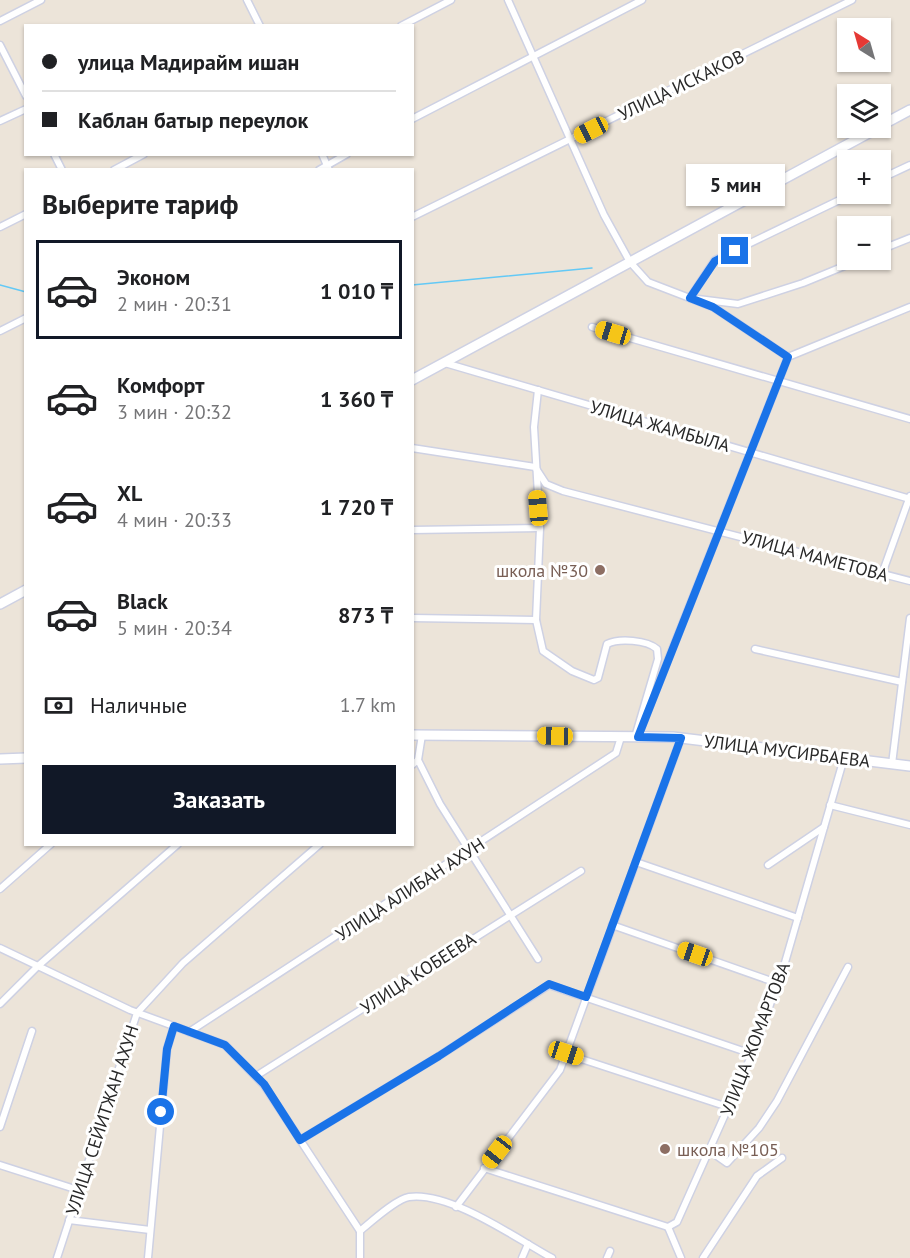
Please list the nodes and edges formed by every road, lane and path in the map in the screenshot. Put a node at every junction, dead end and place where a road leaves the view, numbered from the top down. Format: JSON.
{"nodes":[{"id":1,"x":41,"y":0,"type":"edge"},
{"id":2,"x":257,"y":0,"type":"edge"},
{"id":3,"x":451,"y":0,"type":"edge"},
{"id":4,"x":508,"y":0,"type":"edge"},
{"id":5,"x":642,"y":0,"type":"edge"},
{"id":6,"x":852,"y":0,"type":"edge"},
{"id":7,"x":248,"y":2,"type":"edge"},
{"id":8,"x":0,"y":21,"type":"edge"},
{"id":9,"x":259,"y":24,"type":"edge"},
{"id":10,"x":404,"y":24,"type":"edge"},
{"id":11,"x":0,"y":45,"type":"edge"},
{"id":12,"x":533,"y":55,"type":"junction"},
{"id":13,"x":24,"y":92,"type":"edge"},
{"id":14,"x":24,"y":110,"type":"edge"},
{"id":15,"x":910,"y":110,"type":"edge"},
{"id":16,"x":414,"y":118,"type":"edge"},
{"id":17,"x":891,"y":120,"type":"edge"},
{"id":18,"x":0,"y":121,"type":"edge"},
{"id":19,"x":859,"y":138,"type":"edge"},
{"id":20,"x":571,"y":140,"type":"junction"},
{"id":21,"x":140,"y":156,"type":"edge"},
{"id":22,"x":343,"y":156,"type":"edge"},
{"id":23,"x":910,"y":165,"type":"edge"},
{"id":24,"x":328,"y":167,"type":"edge"},
{"id":25,"x":118,"y":168,"type":"edge"},
{"id":26,"x":891,"y":174,"type":"edge"},
{"id":27,"x":837,"y":201,"type":"edge"},
{"id":28,"x":24,"y":215,"type":"edge"},
{"id":29,"x":414,"y":217,"type":"edge"},
{"id":30,"x":0,"y":227,"type":"edge"},
{"id":31,"x":910,"y":238,"type":"edge"},
{"id":32,"x":891,"y":246,"type":"edge"},
{"id":33,"x":630,"y":262,"type":"junction"},
{"id":34,"x":837,"y":269,"type":"edge"},
{"id":35,"x":690,"y":298,"type":"junction"},
{"id":36,"x":910,"y":308,"type":"edge"},
{"id":37,"x":24,"y":319,"type":"edge"},
{"id":38,"x":592,"y":327,"type":"dead end"},
{"id":39,"x":0,"y":331,"type":"edge"},
{"id":40,"x":788,"y":357,"type":"junction"},
{"id":41,"x":445,"y":363,"type":"junction"},
{"id":42,"x":414,"y":380,"type":"edge"},
{"id":43,"x":778,"y":383,"type":"junction"},
{"id":44,"x":538,"y":390,"type":"junction"},
{"id":45,"x":910,"y":419,"type":"edge"},
{"id":46,"x":414,"y":448,"type":"edge"},
{"id":47,"x":750,"y":452,"type":"junction"},
{"id":48,"x":534,"y":467,"type":"junction"},
{"id":49,"x":910,"y":498,"type":"edge"},
{"id":50,"x":540,"y":528,"type":"junction"},
{"id":51,"x":414,"y":530,"type":"edge"},
{"id":52,"x":720,"y":530,"type":"junction"},
{"id":53,"x":882,"y":574,"type":"junction"},
{"id":54,"x":910,"y":581,"type":"edge"},
{"id":55,"x":24,"y":593,"type":"edge"},
{"id":56,"x":0,"y":604,"type":"edge"},
{"id":57,"x":414,"y":618,"type":"edge"},
{"id":58,"x":910,"y":618,"type":"edge"},
{"id":59,"x":536,"y":620,"type":"junction"},
{"id":60,"x":755,"y":649,"type":"dead end"},
{"id":61,"x":902,"y":682,"type":"junction"},
{"id":62,"x":417,"y":735,"type":"edge"},
{"id":63,"x":621,"y":737,"type":"junction"},
{"id":64,"x":637,"y":737,"type":"junction"},
{"id":65,"x":681,"y":738,"type":"junction"},
{"id":66,"x":24,"y":758,"type":"edge"},
{"id":67,"x":844,"y":758,"type":"junction"},
{"id":68,"x":0,"y":759,"type":"edge"},
{"id":69,"x":415,"y":762,"type":"edge"},
{"id":70,"x":892,"y":764,"type":"junction"},
{"id":71,"x":910,"y":766,"type":"edge"},
{"id":72,"x":831,"y":805,"type":"junction"},
{"id":73,"x":910,"y":825,"type":"edge"},
{"id":74,"x":824,"y":826,"type":"junction"},
{"id":75,"x":49,"y":846,"type":"edge"},
{"id":76,"x":176,"y":846,"type":"edge"},
{"id":77,"x":318,"y":846,"type":"edge"},
{"id":78,"x":470,"y":850,"type":"junction"},
{"id":79,"x":636,"y":862,"type":"junction"},
{"id":80,"x":768,"y":865,"type":"dead end"},
{"id":81,"x":581,"y":871,"type":"dead end"},
{"id":82,"x":0,"y":889,"type":"edge"},
{"id":83,"x":510,"y":914,"type":"junction"},
{"id":84,"x":798,"y":918,"type":"junction"},
{"id":85,"x":612,"y":925,"type":"junction"},
{"id":86,"x":0,"y":948,"type":"edge"},
{"id":87,"x":538,"y":959,"type":"dead end"},
{"id":88,"x":38,"y":966,"type":"junction"},
{"id":89,"x":848,"y":967,"type":"dead end"},
{"id":90,"x":777,"y":983,"type":"junction"},
{"id":91,"x":586,"y":997,"type":"junction"},
{"id":92,"x":0,"y":1004,"type":"edge"},
{"id":93,"x":137,"y":1013,"type":"junction"},
{"id":94,"x":174,"y":1026,"type":"junction"},
{"id":95,"x":32,"y":1031,"type":"dead end"},
{"id":96,"x":189,"y":1032,"type":"junction"},
{"id":97,"x":566,"y":1053,"type":"junction"},
{"id":98,"x":752,"y":1054,"type":"junction"},
{"id":99,"x":256,"y":1076,"type":"junction"},
{"id":100,"x":728,"y":1107,"type":"junction"},
{"id":101,"x":0,"y":1127,"type":"edge"},
{"id":102,"x":300,"y":1140,"type":"junction"},
{"id":103,"x":710,"y":1151,"type":"junction"},
{"id":104,"x":782,"y":1158,"type":"dead end"},
{"id":105,"x":0,"y":1165,"type":"edge"},
{"id":106,"x":484,"y":1168,"type":"junction"},
{"id":107,"x":78,"y":1190,"type":"junction"},
{"id":108,"x":456,"y":1207,"type":"junction"},
{"id":109,"x":69,"y":1220,"type":"junction"},
{"id":110,"x":668,"y":1227,"type":"junction"},
{"id":111,"x":150,"y":1230,"type":"junction"},
{"id":112,"x":360,"y":1231,"type":"junction"},
{"id":113,"x":528,"y":1244,"type":"junction"},
{"id":114,"x":610,"y":1251,"type":"dead end"},
{"id":115,"x":57,"y":1258,"type":"edge"},
{"id":116,"x":148,"y":1258,"type":"edge"},
{"id":117,"x":360,"y":1258,"type":"edge"},
{"id":118,"x":522,"y":1258,"type":"edge"},
{"id":119,"x":552,"y":1258,"type":"edge"},
{"id":120,"x":607,"y":1258,"type":"edge"},
{"id":121,"x":681,"y":1258,"type":"edge"},
{"id":122,"x":703,"y":1258,"type":"edge"}],
"edges":[{"from":1,"to":8,"type":"street"},
{"from":2,"to":7,"type":"street"},
{"from":3,"to":10,"type":"street"},
{"from":4,"to":12,"type":"street"},
{"from":5,"to":12,"type":"street"},
{"from":6,"to":20,"type":"street","name":"УЛИЦА ИСКАКОВ"},
{"from":7,"to":9,"type":"street"},
{"from":11,"to":13,"type":"street"},
{"from":12,"to":16,"type":"street"},
{"from":12,"to":20,"type":"street"},
{"from":14,"to":18,"type":"street"},
{"from":15,"to":17,"type":"main road"},
{"from":19,"to":33,"type":"main road"},
{"from":20,"to":29,"type":"street","name":"УЛИЦА ИСКАКОВ"},
{"from":20,"to":33,"type":"street"},
{"from":21,"to":25,"type":"street"},
{"from":22,"to":24,"type":"street"},
{"from":23,"to":26,"type":"street"},
{"from":27,"to":35,"type":"street"},
{"from":28,"to":30,"type":"street"},
{"from":31,"to":32,"type":"street"},
{"from":33,"to":35,"type":"street"},
{"from":33,"to":41,"type":"main road"},
{"from":34,"to":35,"type":"street"},
{"from":35,"to":40,"type":"street"},
{"from":36,"to":40,"type":"street"},
{"from":37,"to":39,"type":"street"},
{"from":38,"to":43,"type":"street"},
{"from":40,"to":43,"type":"street"},
{"from":41,"to":42,"type":"main road"},
{"from":41,"to":44,"type":"street","name":"УЛИЦА ЖАМБЫЛА"},
{"from":43,"to":45,"type":"street"},
{"from":43,"to":47,"type":"street"},
{"from":44,"to":47,"type":"street","name":"УЛИЦА ЖАМБЫЛА"},
{"from":44,"to":48,"type":"street"},
{"from":46,"to":48,"type":"street"},
{"from":47,"to":49,"type":"street","name":"УЛИЦА ЖАМБЫЛА"},
{"from":47,"to":52,"type":"street"},
{"from":48,"to":50,"type":"street"},
{"from":48,"to":52,"type":"street","name":"УЛИЦА МАМЕТОВА"},
{"from":49,"to":53,"type":"street"},
{"from":50,"to":51,"type":"street"},
{"from":50,"to":59,"type":"street"},
{"from":52,"to":53,"type":"street","name":"УЛИЦА МАМЕТОВА"},
{"from":52,"to":64,"type":"street"},
{"from":53,"to":54,"type":"street","name":"УЛИЦА МАМЕТОВА"},
{"from":55,"to":56,"type":"main road"},
{"from":57,"to":59,"type":"street"},
{"from":58,"to":61,"type":"street"},
{"from":59,"to":64,"type":"street"},
{"from":60,"to":61,"type":"street"},
{"from":61,"to":70,"type":"street"},
{"from":62,"to":63,"type":"main road","name":"УЛИЦА МУСИРБАЕВА"},
{"from":62,"to":69,"type":"street"},
{"from":63,"to":64,"type":"main road","name":"УЛИЦА МУСИРБАЕВА"},
{"from":63,"to":78,"type":"street","name":"УЛИЦА АЛИБАН АХУН"},
{"from":64,"to":65,"type":"main road","name":"УЛИЦА МУСИРБАЕВА"},
{"from":65,"to":67,"type":"main road","name":"УЛИЦА МУСИРБАЕВА"},
{"from":65,"to":79,"type":"street"},
{"from":66,"to":68,"type":"main road"},
{"from":67,"to":70,"type":"main road","name":"УЛИЦА МУСИРБАЕВА"},
{"from":67,"to":72,"type":"street","name":"УЛИЦА ЖОМАРТОВА"},
{"from":69,"to":78,"type":"street"},
{"from":70,"to":71,"type":"main road","name":"УЛИЦА МУСИРБАЕВА"},
{"from":72,"to":73,"type":"street"},
{"from":72,"to":74,"type":"street","name":"УЛИЦА ЖОМАРТОВА"},
{"from":74,"to":80,"type":"street"},
{"from":74,"to":84,"type":"street","name":"УЛИЦА ЖОМАРТОВА"},
{"from":75,"to":82,"type":"street"},
{"from":76,"to":88,"type":"street"},
{"from":77,"to":93,"type":"street","name":"УЛИЦА СЕЙИТЖАН АХУН"},
{"from":78,"to":83,"type":"street"},
{"from":78,"to":96,"type":"street","name":"УЛИЦА АЛИБАН АХУН"},
{"from":79,"to":84,"type":"street"},
{"from":79,"to":85,"type":"street"},
{"from":81,"to":83,"type":"street","name":"УЛИЦА КОБЕЕВА"},
{"from":83,"to":87,"type":"street"},
{"from":83,"to":99,"type":"street","name":"УЛИЦА КОБЕЕВА"},
{"from":84,"to":90,"type":"street","name":"УЛИЦА ЖОМАРТОВА"},
{"from":85,"to":90,"type":"street"},
{"from":85,"to":91,"type":"street"},
{"from":86,"to":88,"type":"street"},
{"from":88,"to":92,"type":"street"},
{"from":88,"to":93,"type":"street"},
{"from":89,"to":103,"type":"street"},
{"from":90,"to":98,"type":"street","name":"УЛИЦА ЖОМАРТОВА"},
{"from":91,"to":97,"type":"street"},
{"from":91,"to":98,"type":"street"},
{"from":91,"to":102,"type":"street"},
{"from":93,"to":94,"type":"street"},
{"from":93,"to":107,"type":"street","name":"УЛИЦА СЕЙИТЖАН АХУН"},
{"from":94,"to":96,"type":"street"},
{"from":94,"to":111,"type":"street"},
{"from":95,"to":101,"type":"street"},
{"from":96,"to":99,"type":"street"},
{"from":97,"to":100,"type":"street"},
{"from":97,"to":106,"type":"street"},
{"from":98,"to":100,"type":"street","name":"УЛИЦА ЖОМАРТОВА"},
{"from":99,"to":102,"type":"street"},
{"from":100,"to":103,"type":"street","name":"УЛИЦА ЖОМАРТОВА"},
{"from":102,"to":112,"type":"street"},
{"from":103,"to":110,"type":"street","name":"УЛИЦА ЖОМАРТОВА"},
{"from":104,"to":122,"type":"street"},
{"from":105,"to":107,"type":"street"},
{"from":106,"to":108,"type":"street"},
{"from":106,"to":110,"type":"street"},
{"from":107,"to":109,"type":"street","name":"УЛИЦА СЕЙИТЖАН АХУН"},
{"from":108,"to":112,"type":"street"},
{"from":108,"to":113,"type":"street"},
{"from":109,"to":111,"type":"street"},
{"from":109,"to":115,"type":"street","name":"УЛИЦА СЕЙИТЖАН АХУН"},
{"from":110,"to":121,"type":"street"},
{"from":111,"to":116,"type":"street"},
{"from":112,"to":117,"type":"street"},
{"from":113,"to":118,"type":"street"},
{"from":113,"to":119,"type":"street"},
{"from":114,"to":120,"type":"street"}]}
